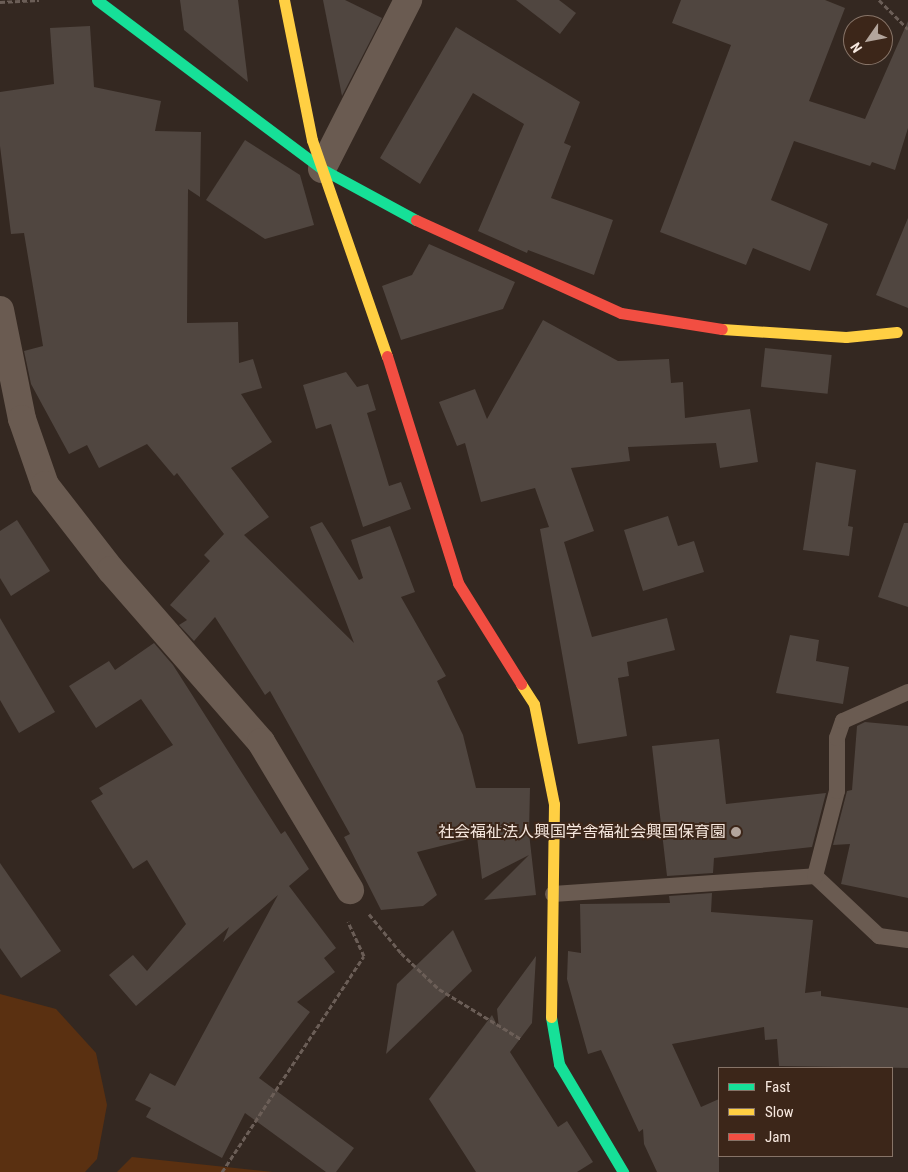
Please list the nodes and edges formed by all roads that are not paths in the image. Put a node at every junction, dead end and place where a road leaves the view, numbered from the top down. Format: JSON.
{"nodes":[{"id":1,"x":97,"y":0,"type":"edge"},
{"id":2,"x":284,"y":0,"type":"edge"},
{"id":3,"x":408,"y":0,"type":"edge"},
{"id":4,"x":322,"y":169,"type":"junction"},
{"id":5,"x":0,"y":310,"type":"edge"},
{"id":6,"x":903,"y":335,"type":"edge"},
{"id":7,"x":908,"y":692,"type":"edge"},
{"id":8,"x":816,"y":876,"type":"junction"},
{"id":9,"x":350,"y":890,"type":"road end"},
{"id":10,"x":553,"y":894,"type":"junction"},
{"id":11,"x":908,"y":940,"type":"edge"},
{"id":12,"x":623,"y":1172,"type":"edge"}],
"edges":[{"from":1,"to":4,"type":"street"},
{"from":2,"to":4,"type":"street"},
{"from":3,"to":4,"type":"street"},
{"from":4,"to":6,"type":"street"},
{"from":4,"to":10,"type":"street"},
{"from":5,"to":9,"type":"street"},
{"from":7,"to":8,"type":"lane"},
{"from":8,"to":10,"type":"lane"},
{"from":8,"to":11,"type":"lane"},
{"from":10,"to":12,"type":"street"}]}
